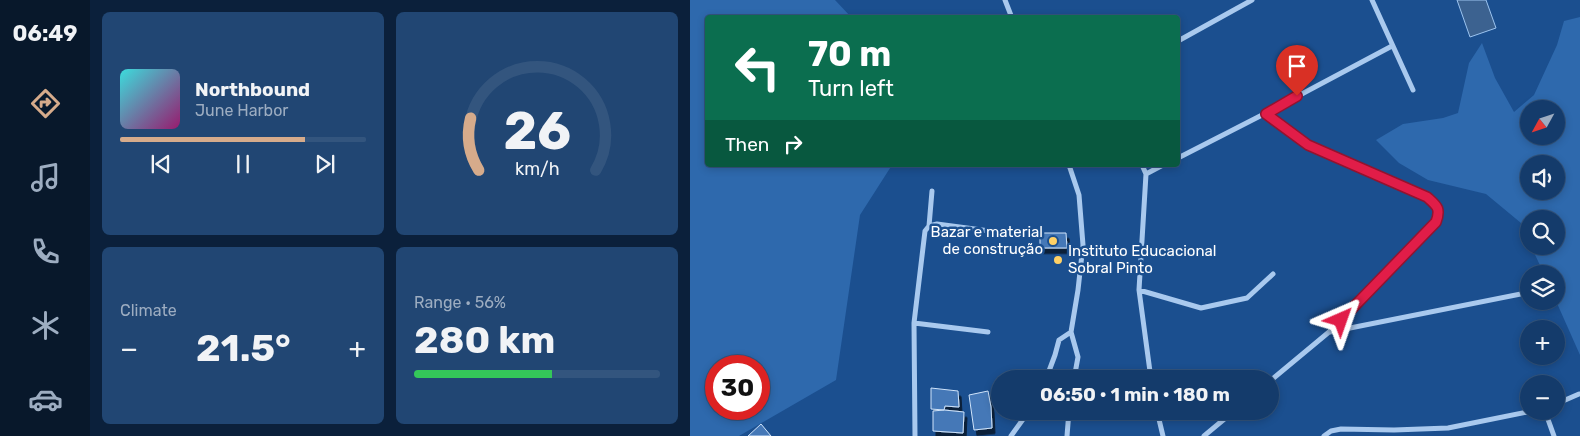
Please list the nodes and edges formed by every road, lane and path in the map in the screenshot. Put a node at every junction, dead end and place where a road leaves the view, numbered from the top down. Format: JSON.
{"nodes":[{"id":1,"x":1005,"y":0,"type":"edge"},
{"id":2,"x":1252,"y":0,"type":"edge"},
{"id":3,"x":1372,"y":0,"type":"edge"},
{"id":4,"x":1011,"y":15,"type":"edge"},
{"id":5,"x":1180,"y":40,"type":"edge"},
{"id":6,"x":1392,"y":46,"type":"junction"},
{"id":7,"x":1413,"y":90,"type":"dead end"},
{"id":8,"x":1266,"y":114,"type":"junction"},
{"id":9,"x":1180,"y":157,"type":"edge"},
{"id":10,"x":1071,"y":167,"type":"edge"},
{"id":11,"x":1143,"y":167,"type":"edge"},
{"id":12,"x":1159,"y":167,"type":"edge"},
{"id":13,"x":1146,"y":174,"type":"junction"},
{"id":14,"x":932,"y":191,"type":"dead end"},
{"id":15,"x":929,"y":226,"type":"junction"},
{"id":16,"x":997,"y":232,"type":"dead end"},
{"id":17,"x":1273,"y":274,"type":"dead end"},
{"id":18,"x":1139,"y":290,"type":"junction"},
{"id":19,"x":1520,"y":294,"type":"edge"},
{"id":20,"x":914,"y":323,"type":"junction"},
{"id":21,"x":988,"y":332,"type":"dead end"},
{"id":22,"x":1071,"y":332,"type":"junction"},
{"id":23,"x":1329,"y":332,"type":"junction"},
{"id":24,"x":1049,"y":370,"type":"edge"},
{"id":25,"x":1076,"y":370,"type":"edge"},
{"id":26,"x":1150,"y":370,"type":"edge"},
{"id":27,"x":1279,"y":374,"type":"edge"},
{"id":28,"x":1579,"y":394,"type":"edge"},
{"id":29,"x":1565,"y":400,"type":"edge"},
{"id":30,"x":1520,"y":413,"type":"edge"},
{"id":31,"x":1023,"y":420,"type":"edge"},
{"id":32,"x":1068,"y":420,"type":"edge"},
{"id":33,"x":1159,"y":420,"type":"edge"},
{"id":34,"x":1223,"y":420,"type":"edge"},
{"id":35,"x":1549,"y":420,"type":"edge"},
{"id":36,"x":915,"y":436,"type":"edge"},
{"id":37,"x":1011,"y":436,"type":"edge"},
{"id":38,"x":1067,"y":436,"type":"edge"},
{"id":39,"x":1163,"y":436,"type":"edge"},
{"id":40,"x":1204,"y":436,"type":"edge"},
{"id":41,"x":1324,"y":436,"type":"edge"},
{"id":42,"x":1554,"y":436,"type":"edge"}],
"edges":[{"from":1,"to":4,"type":"street"},
{"from":2,"to":5,"type":"street"},
{"from":3,"to":6,"type":"street"},
{"from":6,"to":7,"type":"street"},
{"from":6,"to":8,"type":"street"},
{"from":8,"to":9,"type":"street"},
{"from":8,"to":23,"type":"street"},
{"from":10,"to":22,"type":"street"},
{"from":11,"to":13,"type":"street"},
{"from":12,"to":13,"type":"street"},
{"from":13,"to":18,"type":"street"},
{"from":14,"to":15,"type":"street"},
{"from":15,"to":16,"type":"street"},
{"from":15,"to":20,"type":"street"},
{"from":17,"to":18,"type":"street"},
{"from":18,"to":26,"type":"street"},
{"from":19,"to":23,"type":"street"},
{"from":20,"to":21,"type":"street"},
{"from":20,"to":36,"type":"street"},
{"from":22,"to":24,"type":"street"},
{"from":22,"to":25,"type":"street"},
{"from":23,"to":27,"type":"street"},
{"from":28,"to":29,"type":"street"},
{"from":30,"to":41,"type":"street"},
{"from":31,"to":37,"type":"street"},
{"from":32,"to":38,"type":"street"},
{"from":33,"to":39,"type":"street"},
{"from":34,"to":40,"type":"street"},
{"from":35,"to":42,"type":"street"}]}
